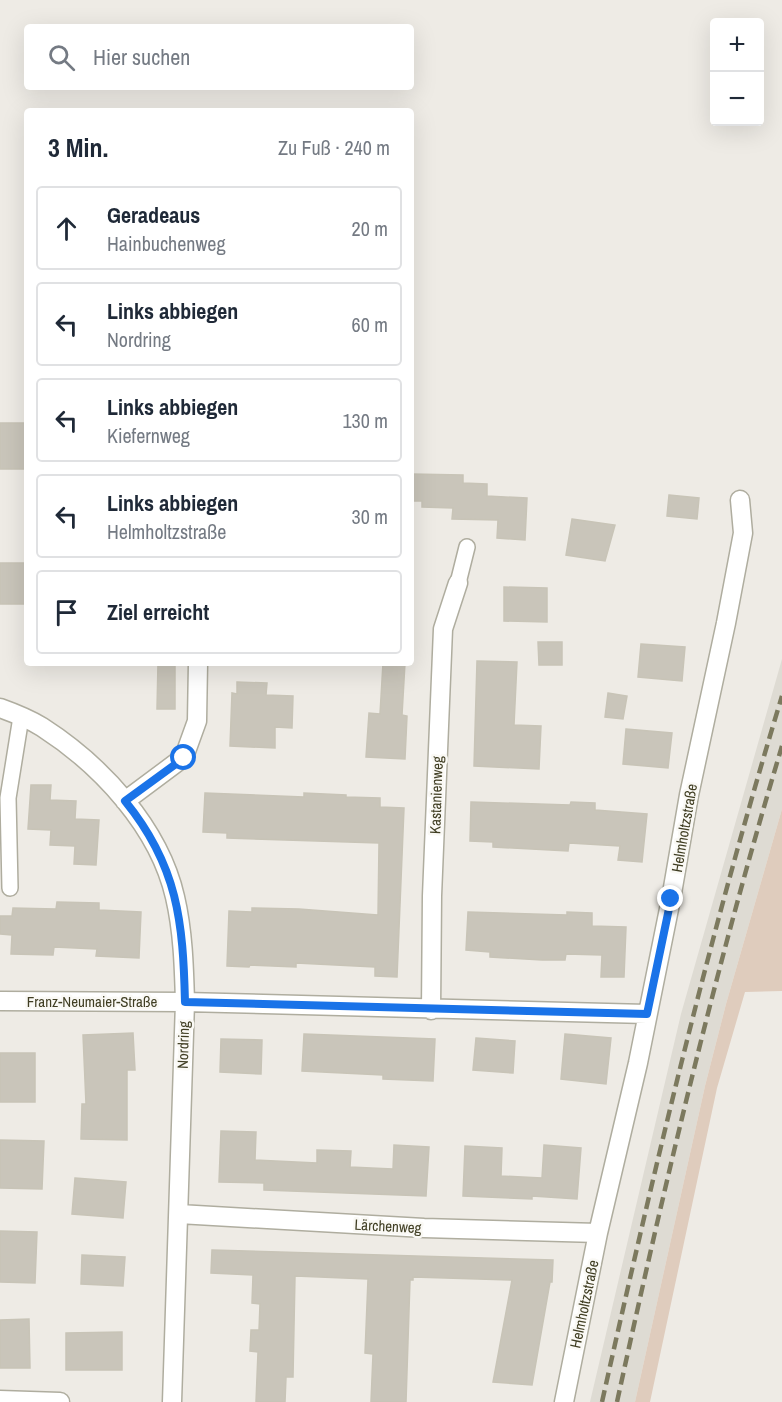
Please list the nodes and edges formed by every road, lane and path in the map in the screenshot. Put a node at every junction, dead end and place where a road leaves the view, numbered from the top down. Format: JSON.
{"nodes":[{"id":1,"x":741,"y":500,"type":"dead end"},
{"id":2,"x":467,"y":547,"type":"dead end"},
{"id":3,"x":458,"y":584,"type":"joint"},
{"id":4,"x":198,"y":666,"type":"edge"},
{"id":5,"x":0,"y":708,"type":"edge"},
{"id":6,"x":21,"y":717,"type":"junction"},
{"id":7,"x":125,"y":801,"type":"junction"},
{"id":8,"x":10,"y":888,"type":"dead end"},
{"id":9,"x":0,"y":1001,"type":"edge"},
{"id":10,"x":185,"y":1002,"type":"junction"},
{"id":11,"x":431,"y":1010,"type":"junction"},
{"id":12,"x":647,"y":1014,"type":"junction"},
{"id":13,"x":178,"y":1214,"type":"junction"},
{"id":14,"x":598,"y":1233,"type":"junction"},
{"id":15,"x":0,"y":1400,"type":"edge"},
{"id":16,"x":60,"y":1402,"type":"edge"},
{"id":17,"x":172,"y":1402,"type":"edge"},
{"id":18,"x":564,"y":1402,"type":"edge"}],
"edges":[{"from":1,"to":12,"type":"street","name":"Helmholtzstraße"},
{"from":2,"to":3,"type":"lane"},
{"from":3,"to":11,"type":"street","name":"Kastanienweg"},
{"from":4,"to":7,"type":"street"},
{"from":5,"to":6,"type":"street","name":"Nordring"},
{"from":6,"to":7,"type":"street","name":"Nordring"},
{"from":6,"to":8,"type":"lane"},
{"from":7,"to":10,"type":"street","name":"Nordring"},
{"from":9,"to":10,"type":"street","name":"Franz-Neumaier-Straße"},
{"from":10,"to":11,"type":"street","name":"Franz-Neumaier-Straße"},
{"from":10,"to":13,"type":"street","name":"Nordring"},
{"from":11,"to":12,"type":"street","name":"Franz-Neumaier-Straße"},
{"from":12,"to":14,"type":"street","name":"Helmholtzstraße"},
{"from":13,"to":14,"type":"street","name":"Lärchenweg"},
{"from":13,"to":17,"type":"street","name":"Nordring"},
{"from":14,"to":18,"type":"street","name":"Helmholtzstraße"},
{"from":15,"to":16,"type":"street"}]}
